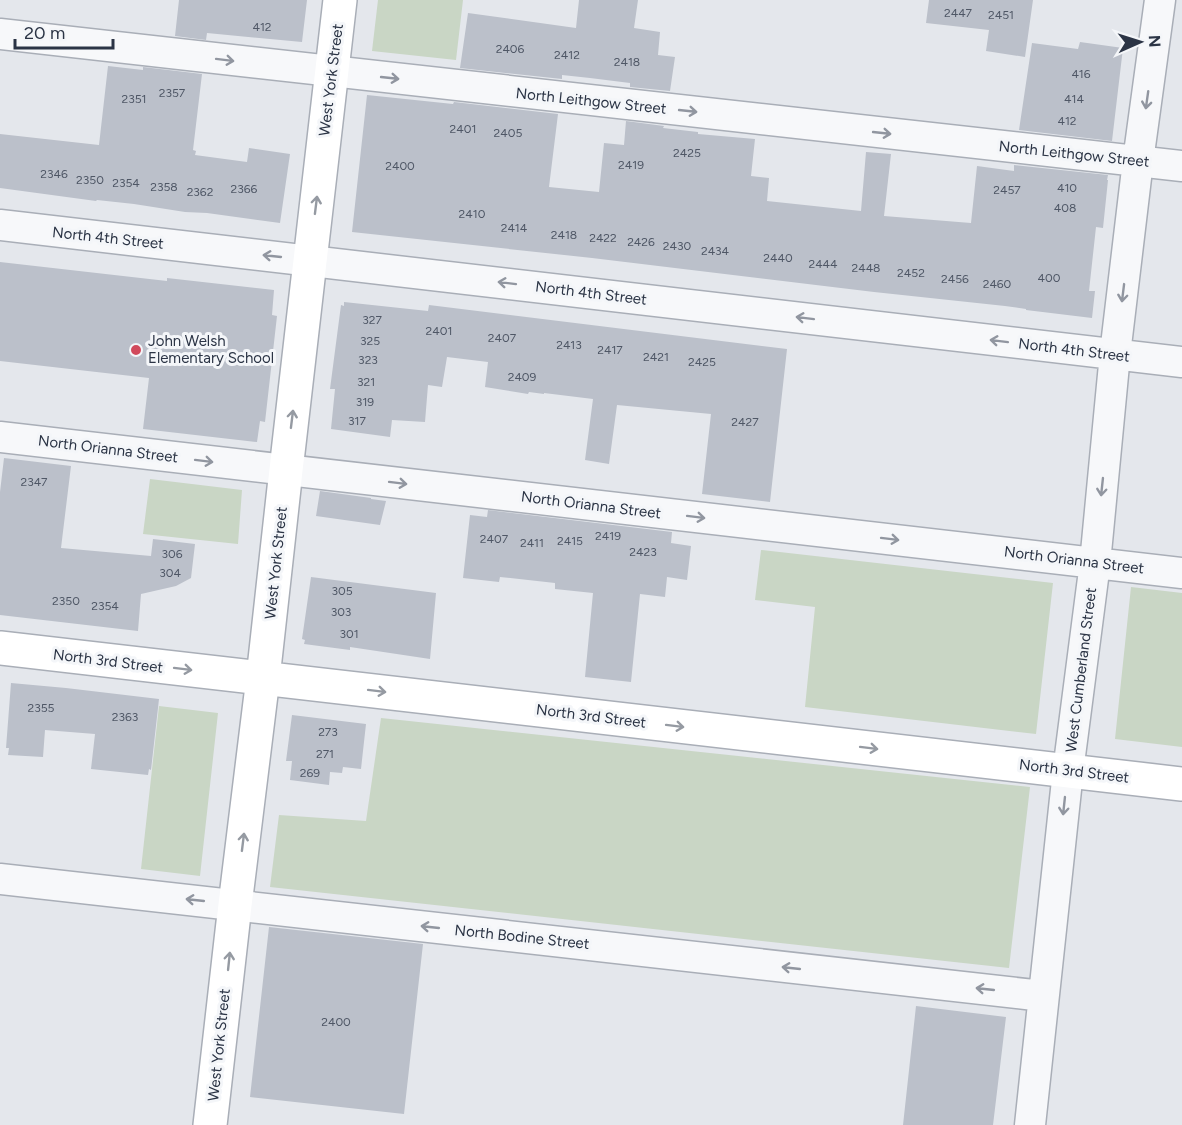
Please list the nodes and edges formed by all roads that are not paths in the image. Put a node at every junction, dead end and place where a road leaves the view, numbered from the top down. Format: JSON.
{"nodes":[{"id":1,"x":340,"y":0,"type":"edge"},
{"id":2,"x":1160,"y":0,"type":"edge"},
{"id":3,"x":0,"y":34,"type":"edge"},
{"id":4,"x":332,"y":72,"type":"junction"},
{"id":5,"x":1138,"y":161,"type":"junction"},
{"id":6,"x":1182,"y":166,"type":"edge"},
{"id":7,"x":0,"y":225,"type":"edge"},
{"id":8,"x":310,"y":260,"type":"junction"},
{"id":9,"x":1115,"y":354,"type":"junction"},
{"id":10,"x":1182,"y":362,"type":"edge"},
{"id":11,"x":0,"y":437,"type":"edge"},
{"id":12,"x":286,"y":470,"type":"junction"},
{"id":13,"x":1095,"y":563,"type":"junction"},
{"id":14,"x":1182,"y":573,"type":"edge"},
{"id":15,"x":0,"y":648,"type":"edge"},
{"id":16,"x":263,"y":678,"type":"junction"},
{"id":17,"x":1068,"y":771,"type":"junction"},
{"id":18,"x":1182,"y":784,"type":"edge"},
{"id":19,"x":0,"y":879,"type":"edge"},
{"id":20,"x":235,"y":905,"type":"junction"},
{"id":21,"x":1043,"y":996,"type":"junction"},
{"id":22,"x":210,"y":1125,"type":"edge"},
{"id":23,"x":1030,"y":1125,"type":"edge"}],
"edges":[{"from":1,"to":4,"type":"street","name":"West York Street"},
{"from":2,"to":5,"type":"street","name":"West Cumberland Street","one_way":true},
{"from":3,"to":4,"type":"street","name":"North Leithgow Street","one_way":true},
{"from":4,"to":5,"type":"street","name":"North Leithgow Street","one_way":true},
{"from":8,"to":4,"type":"street","name":"West York Street","one_way":true},
{"from":5,"to":6,"type":"street","name":"North Leithgow Street"},
{"from":5,"to":9,"type":"street","name":"West Cumberland Street","one_way":true},
{"from":8,"to":7,"type":"street","name":"North 4th Street","one_way":true},
{"from":9,"to":8,"type":"street","name":"North 4th Street","one_way":true},
{"from":12,"to":8,"type":"street","name":"West York Street","one_way":true},
{"from":9,"to":10,"type":"street","name":"North 4th Street"},
{"from":9,"to":13,"type":"street","name":"West Cumberland Street","one_way":true},
{"from":11,"to":12,"type":"street","name":"North Orianna Street","one_way":true},
{"from":12,"to":13,"type":"street","name":"North Orianna Street","one_way":true},
{"from":12,"to":16,"type":"street","name":"West York Street"},
{"from":13,"to":14,"type":"street","name":"North Orianna Street"},
{"from":13,"to":17,"type":"street","name":"West Cumberland Street"},
{"from":15,"to":16,"type":"street","name":"North 3rd Street","one_way":true},
{"from":16,"to":17,"type":"street","name":"North 3rd Street","one_way":true},
{"from":20,"to":16,"type":"street","name":"West York Street","one_way":true},
{"from":17,"to":18,"type":"street","name":"North 3rd Street"},
{"from":17,"to":21,"type":"street","name":"West Cumberland Street","one_way":true},
{"from":20,"to":19,"type":"street","name":"North Bodine Street","one_way":true},
{"from":21,"to":20,"type":"street","name":"North Bodine Street","one_way":true},
{"from":22,"to":20,"type":"street","name":"West York Street","one_way":true},
{"from":21,"to":23,"type":"street","name":"West Cumberland Street"}]}
